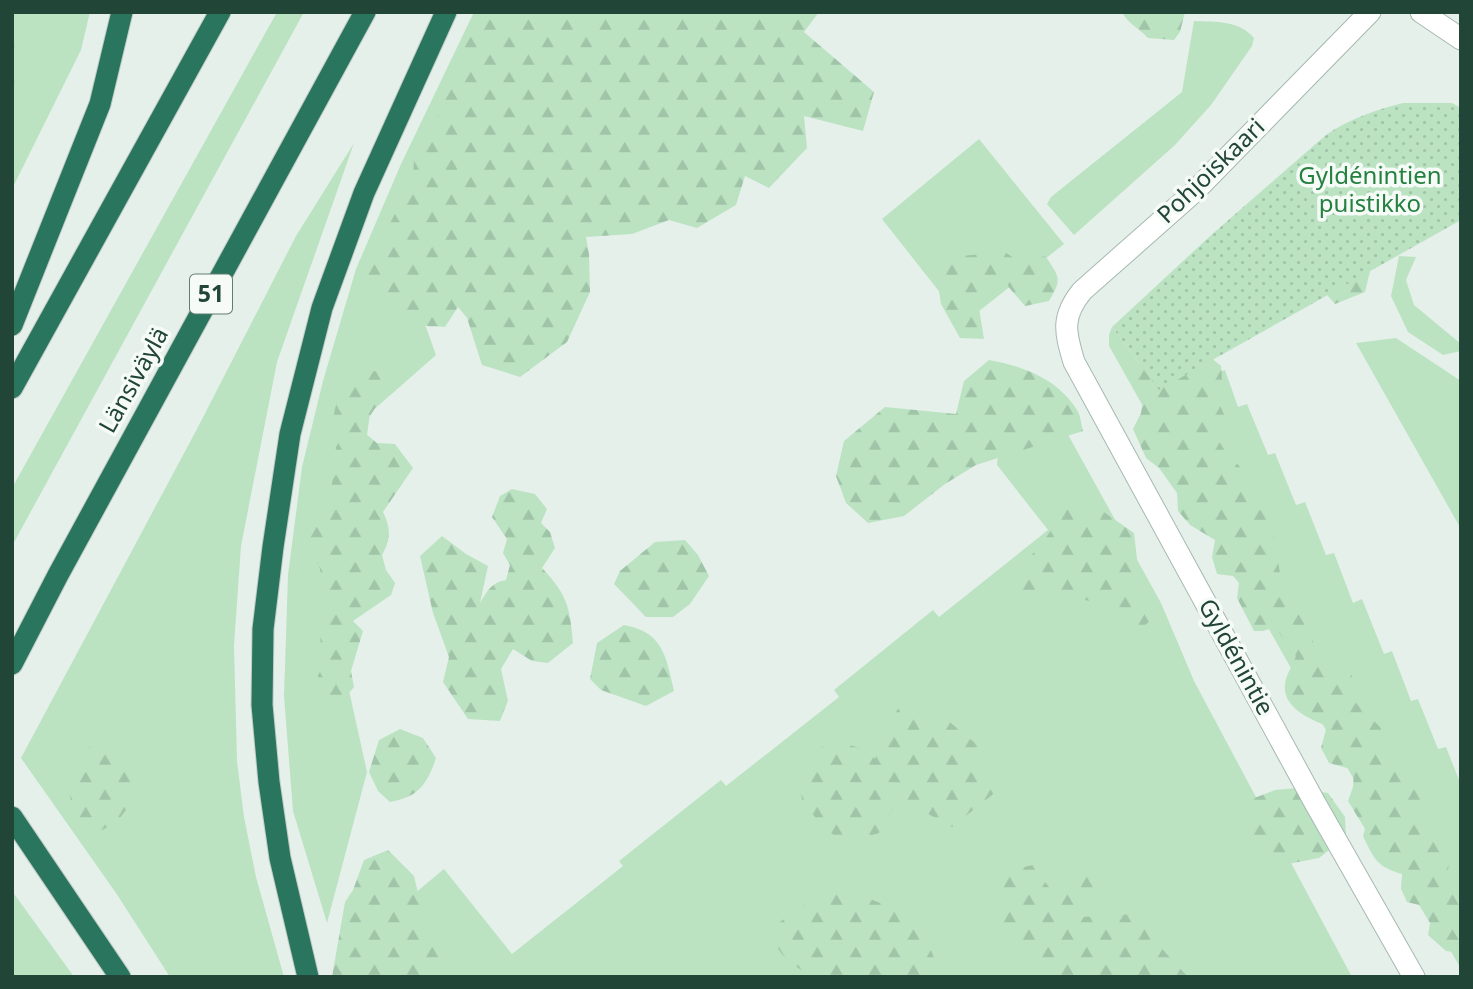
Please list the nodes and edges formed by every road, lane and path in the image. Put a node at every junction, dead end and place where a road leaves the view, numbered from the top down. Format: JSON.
{"nodes":[{"id":1,"x":122,"y":12,"type":"edge"},
{"id":2,"x":220,"y":12,"type":"edge"},
{"id":3,"x":365,"y":12,"type":"edge"},
{"id":4,"x":446,"y":12,"type":"edge"},
{"id":5,"x":1370,"y":12,"type":"edge"},
{"id":6,"x":1421,"y":12,"type":"edge"},
{"id":7,"x":1461,"y":39,"type":"edge"},
{"id":8,"x":12,"y":325,"type":"edge"},
{"id":9,"x":1066,"y":335,"type":"joint"},
{"id":10,"x":12,"y":388,"type":"edge"},
{"id":11,"x":12,"y":664,"type":"edge"},
{"id":12,"x":12,"y":817,"type":"edge"},
{"id":13,"x":120,"y":977,"type":"edge"},
{"id":14,"x":308,"y":977,"type":"edge"},
{"id":15,"x":1414,"y":977,"type":"edge"}],
"edges":[{"from":1,"to":8,"type":"highway"},
{"from":2,"to":10,"type":"highway"},
{"from":3,"to":11,"type":"highway","name":"Länsiväylä","number":"51"},
{"from":4,"to":14,"type":"highway"},
{"from":5,"to":9,"type":"street","name":"Pohjoiskaari"},
{"from":6,"to":7,"type":"street"},
{"from":9,"to":15,"type":"street","name":"Gyldénintie"},
{"from":12,"to":13,"type":"highway"}]}
